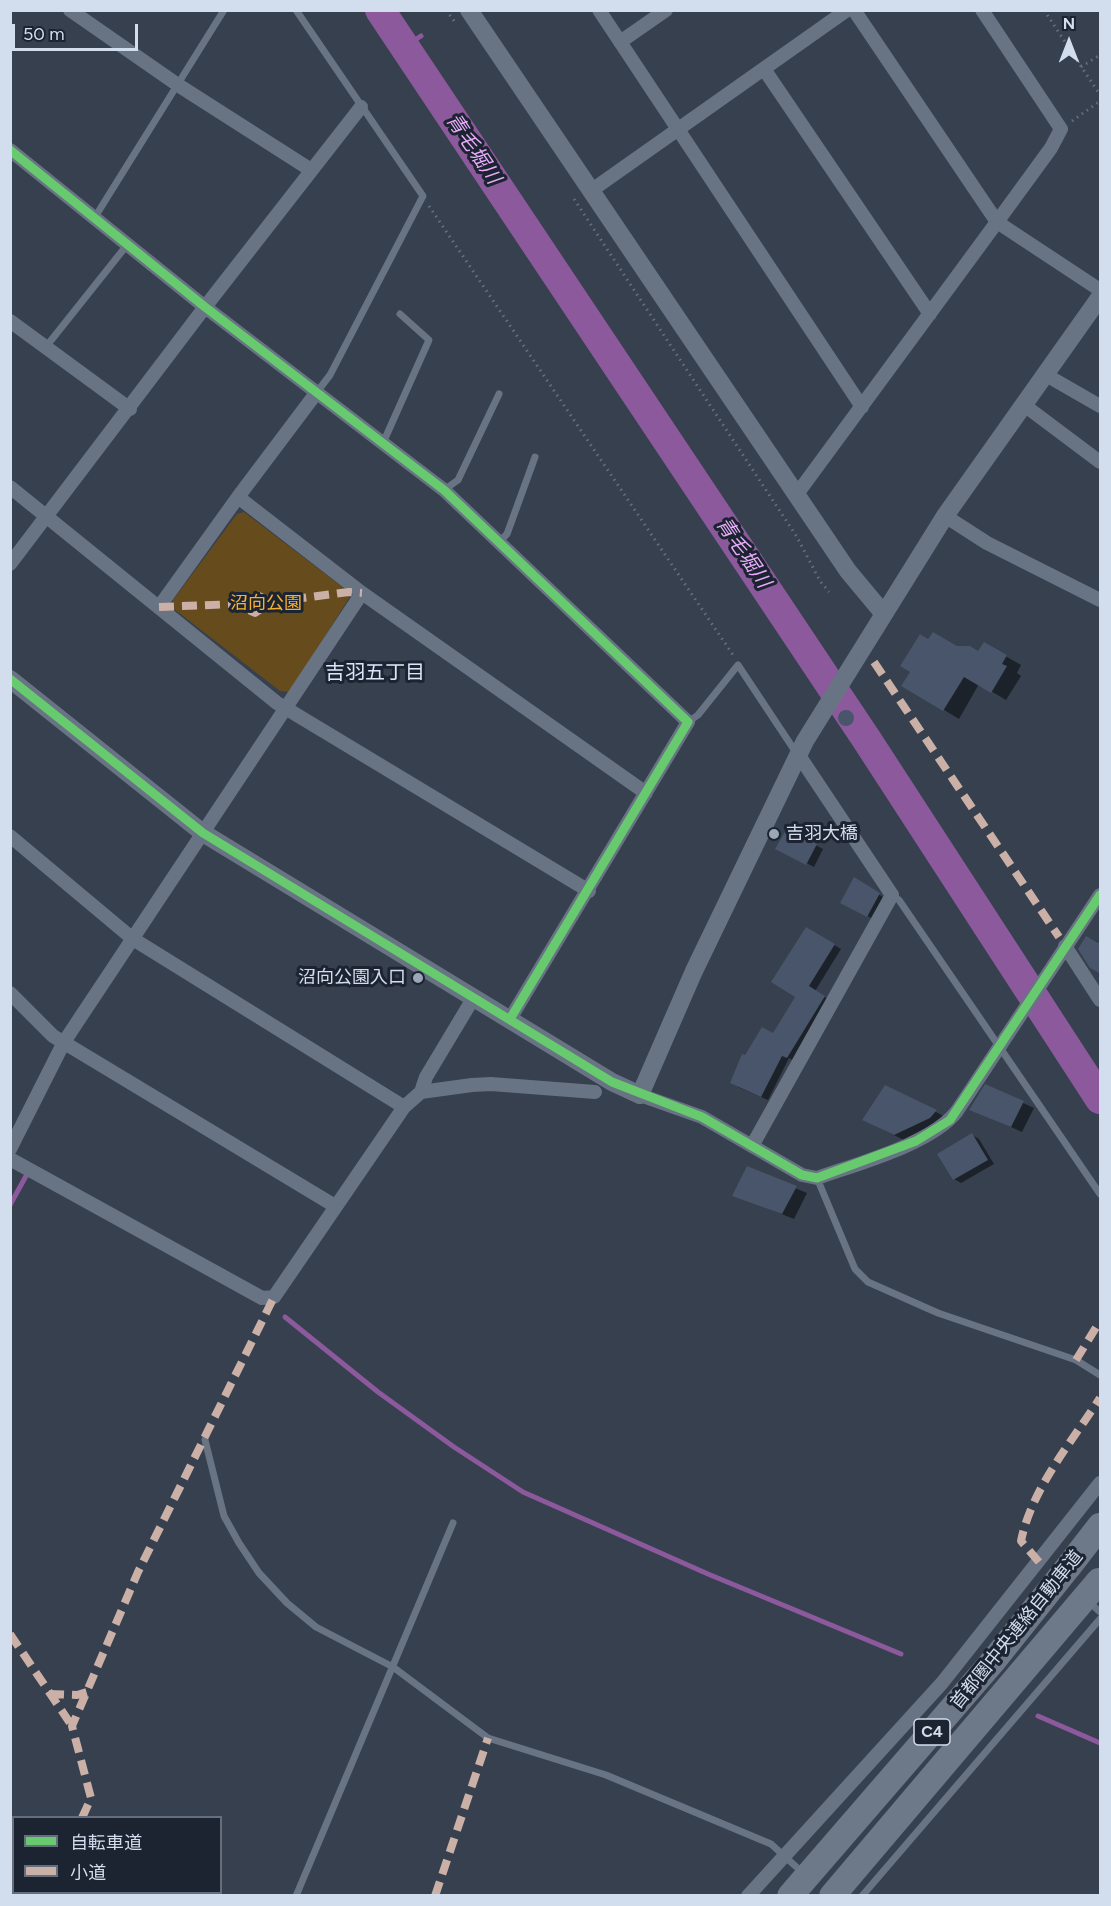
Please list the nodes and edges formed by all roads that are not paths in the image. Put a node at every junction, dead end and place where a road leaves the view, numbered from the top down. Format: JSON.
{"nodes":[{"id":1,"x":70,"y":10,"type":"edge"},
{"id":2,"x":224,"y":10,"type":"edge"},
{"id":3,"x":296,"y":10,"type":"edge"},
{"id":4,"x":599,"y":10,"type":"edge"},
{"id":5,"x":666,"y":10,"type":"edge"},
{"id":6,"x":847,"y":10,"type":"edge"},
{"id":7,"x":854,"y":10,"type":"edge"},
{"id":8,"x":982,"y":10,"type":"edge"},
{"id":9,"x":470,"y":16,"type":"edge"},
{"id":10,"x":620,"y":42,"type":"junction"},
{"id":11,"x":764,"y":69,"type":"junction"},
{"id":12,"x":178,"y":85,"type":"junction"},
{"id":13,"x":361,"y":107,"type":"junction"},
{"id":14,"x":678,"y":129,"type":"junction"},
{"id":15,"x":10,"y":150,"type":"edge"},
{"id":16,"x":311,"y":170,"type":"junction"},
{"id":17,"x":592,"y":190,"type":"junction"},
{"id":18,"x":94,"y":217,"type":"junction"},
{"id":19,"x":997,"y":222,"type":"junction"},
{"id":20,"x":127,"y":245,"type":"junction"},
{"id":21,"x":1101,"y":290,"type":"edge"},
{"id":22,"x":1101,"y":297,"type":"edge"},
{"id":23,"x":205,"y":307,"type":"junction"},
{"id":24,"x":400,"y":314,"type":"dead end"},
{"id":25,"x":930,"y":314,"type":"junction"},
{"id":26,"x":10,"y":321,"type":"edge"},
{"id":27,"x":45,"y":348,"type":"junction"},
{"id":28,"x":1046,"y":375,"type":"junction"},
{"id":29,"x":317,"y":392,"type":"junction"},
{"id":30,"x":499,"y":394,"type":"dead end"},
{"id":31,"x":1024,"y":405,"type":"junction"},
{"id":32,"x":862,"y":406,"type":"junction"},
{"id":33,"x":1101,"y":406,"type":"edge"},
{"id":34,"x":130,"y":409,"type":"junction"},
{"id":35,"x":383,"y":443,"type":"junction"},
{"id":36,"x":535,"y":457,"type":"dead end"},
{"id":37,"x":1101,"y":462,"type":"edge"},
{"id":38,"x":10,"y":487,"type":"edge"},
{"id":39,"x":444,"y":490,"type":"junction"},
{"id":40,"x":797,"y":494,"type":"junction"},
{"id":41,"x":238,"y":497,"type":"junction"},
{"id":42,"x":945,"y":516,"type":"junction"},
{"id":43,"x":48,"y":517,"type":"junction"},
{"id":44,"x":498,"y":542,"type":"junction"},
{"id":45,"x":10,"y":564,"type":"edge"},
{"id":46,"x":362,"y":593,"type":"junction"},
{"id":47,"x":1101,"y":600,"type":"edge"},
{"id":48,"x":159,"y":607,"type":"junction"},
{"id":49,"x":883,"y":613,"type":"junction"},
{"id":50,"x":10,"y":679,"type":"edge"},
{"id":51,"x":287,"y":709,"type":"junction"},
{"id":52,"x":688,"y":722,"type":"junction"},
{"id":53,"x":802,"y":748,"type":"junction"},
{"id":54,"x":646,"y":793,"type":"junction"},
{"id":55,"x":203,"y":833,"type":"junction"},
{"id":56,"x":10,"y":836,"type":"edge"},
{"id":57,"x":589,"y":891,"type":"junction"},
{"id":58,"x":892,"y":895,"type":"junction"},
{"id":59,"x":1101,"y":895,"type":"edge"},
{"id":60,"x":133,"y":939,"type":"junction"},
{"id":61,"x":1063,"y":949,"type":"junction"},
{"id":62,"x":10,"y":993,"type":"edge"},
{"id":63,"x":474,"y":998,"type":"junction"},
{"id":64,"x":1101,"y":1000,"type":"edge"},
{"id":65,"x":510,"y":1019,"type":"junction"},
{"id":66,"x":1001,"y":1041,"type":"junction"},
{"id":67,"x":64,"y":1042,"type":"junction"},
{"id":68,"x":422,"y":1092,"type":"junction"},
{"id":69,"x":595,"y":1092,"type":"dead end"},
{"id":70,"x":640,"y":1095,"type":"junction"},
{"id":71,"x":404,"y":1107,"type":"junction"},
{"id":72,"x":752,"y":1146,"type":"junction"},
{"id":73,"x":10,"y":1149,"type":"edge"},
{"id":74,"x":10,"y":1159,"type":"edge"},
{"id":75,"x":817,"y":1178,"type":"junction"},
{"id":76,"x":1101,"y":1194,"type":"edge"},
{"id":77,"x":335,"y":1206,"type":"junction"},
{"id":78,"x":1101,"y":1375,"type":"edge"},
{"id":79,"x":205,"y":1440,"type":"dead end"},
{"id":80,"x":1101,"y":1483,"type":"edge"},
{"id":81,"x":453,"y":1523,"type":"dead end"},
{"id":82,"x":1101,"y":1526,"type":"edge"},
{"id":83,"x":1039,"y":1562,"type":"junction"},
{"id":84,"x":1101,"y":1579,"type":"edge"},
{"id":85,"x":1065,"y":1583,"type":"dead end"},
{"id":86,"x":1074,"y":1591,"type":"dead end"},
{"id":87,"x":1101,"y":1612,"type":"edge"},
{"id":88,"x":1101,"y":1619,"type":"edge"},
{"id":89,"x":393,"y":1667,"type":"junction"},
{"id":90,"x":785,"y":1856,"type":"junction"},
{"id":91,"x":810,"y":1880,"type":"dead end"},
{"id":92,"x":296,"y":1896,"type":"edge"},
{"id":93,"x":748,"y":1896,"type":"edge"},
{"id":94,"x":790,"y":1896,"type":"edge"},
{"id":95,"x":832,"y":1896,"type":"edge"},
{"id":96,"x":862,"y":1896,"type":"edge"}],
"edges":[{"from":1,"to":12,"type":"street"},
{"from":2,"to":12,"type":"lane"},
{"from":3,"to":13,"type":"lane"},
{"from":4,"to":10,"type":"street"},
{"from":5,"to":10,"type":"street"},
{"from":6,"to":11,"type":"street"},
{"from":7,"to":19,"type":"street"},
{"from":8,"to":19,"type":"street"},
{"from":9,"to":17,"type":"street"},
{"from":10,"to":14,"type":"street"},
{"from":11,"to":14,"type":"street"},
{"from":11,"to":25,"type":"street"},
{"from":12,"to":16,"type":"street"},
{"from":12,"to":18,"type":"lane"},
{"from":13,"to":16,"type":"street"},
{"from":13,"to":29,"type":"lane"},
{"from":14,"to":17,"type":"street"},
{"from":14,"to":32,"type":"street"},
{"from":15,"to":18,"type":"street"},
{"from":16,"to":23,"type":"street"},
{"from":17,"to":40,"type":"street"},
{"from":18,"to":20,"type":"street"},
{"from":19,"to":21,"type":"street"},
{"from":19,"to":25,"type":"street"},
{"from":20,"to":23,"type":"street"},
{"from":20,"to":27,"type":"lane"},
{"from":22,"to":28,"type":"street"},
{"from":23,"to":29,"type":"street"},
{"from":23,"to":34,"type":"street"},
{"from":24,"to":35,"type":"lane"},
{"from":25,"to":32,"type":"street"},
{"from":26,"to":27,"type":"street"},
{"from":27,"to":34,"type":"street"},
{"from":28,"to":31,"type":"street"},
{"from":28,"to":33,"type":"street"},
{"from":29,"to":35,"type":"street"},
{"from":29,"to":41,"type":"street"},
{"from":30,"to":39,"type":"lane"},
{"from":31,"to":37,"type":"street"},
{"from":31,"to":42,"type":"street"},
{"from":32,"to":40,"type":"street"},
{"from":34,"to":43,"type":"street"},
{"from":35,"to":39,"type":"street"},
{"from":36,"to":44,"type":"lane"},
{"from":38,"to":43,"type":"street"},
{"from":39,"to":44,"type":"street"},
{"from":40,"to":49,"type":"street"},
{"from":41,"to":46,"type":"street"},
{"from":41,"to":48,"type":"street"},
{"from":42,"to":47,"type":"street"},
{"from":42,"to":49,"type":"street"},
{"from":43,"to":45,"type":"street"},
{"from":43,"to":48,"type":"street"},
{"from":44,"to":52,"type":"street"},
{"from":46,"to":51,"type":"street"},
{"from":46,"to":54,"type":"street"},
{"from":48,"to":51,"type":"street"},
{"from":49,"to":53,"type":"street"},
{"from":50,"to":55,"type":"street"},
{"from":51,"to":55,"type":"street"},
{"from":51,"to":57,"type":"street"},
{"from":52,"to":53,"type":"lane"},
{"from":52,"to":54,"type":"street"},
{"from":53,"to":58,"type":"street"},
{"from":53,"to":70,"type":"street"},
{"from":54,"to":57,"type":"street"},
{"from":55,"to":60,"type":"street"},
{"from":55,"to":63,"type":"street"},
{"from":56,"to":60,"type":"street"},
{"from":57,"to":65,"type":"street"},
{"from":58,"to":66,"type":"lane"},
{"from":58,"to":72,"type":"street"},
{"from":59,"to":61,"type":"street"},
{"from":60,"to":67,"type":"street"},
{"from":60,"to":71,"type":"street"},
{"from":61,"to":64,"type":"street"},
{"from":61,"to":66,"type":"street"},
{"from":62,"to":67,"type":"street"},
{"from":63,"to":65,"type":"street"},
{"from":63,"to":68,"type":"street"},
{"from":65,"to":70,"type":"street"},
{"from":66,"to":75,"type":"street"},
{"from":66,"to":76,"type":"lane"},
{"from":67,"to":73,"type":"street"},
{"from":67,"to":77,"type":"street"},
{"from":68,"to":69,"type":"street"},
{"from":68,"to":71,"type":"street"},
{"from":70,"to":72,"type":"street"},
{"from":71,"to":77,"type":"street"},
{"from":72,"to":75,"type":"street"},
{"from":74,"to":77,"type":"street"},
{"from":75,"to":78,"type":"lane"},
{"from":79,"to":89,"type":"lane"},
{"from":80,"to":83,"type":"street"},
{"from":81,"to":89,"type":"lane"},
{"from":82,"to":94,"type":"highway","name":"首都圏中央連絡自動車道","number":"C4","bridge":true},
{"from":83,"to":85,"type":"lane"},
{"from":83,"to":90,"type":"street"},
{"from":84,"to":95,"type":"highway","name":"首都圏中央連絡自動車道","number":"C4","bridge":true},
{"from":86,"to":87,"type":"lane"},
{"from":88,"to":96,"type":"lane"},
{"from":89,"to":90,"type":"lane"},
{"from":89,"to":92,"type":"lane"},
{"from":90,"to":91,"type":"lane"},
{"from":90,"to":93,"type":"street"}]}
